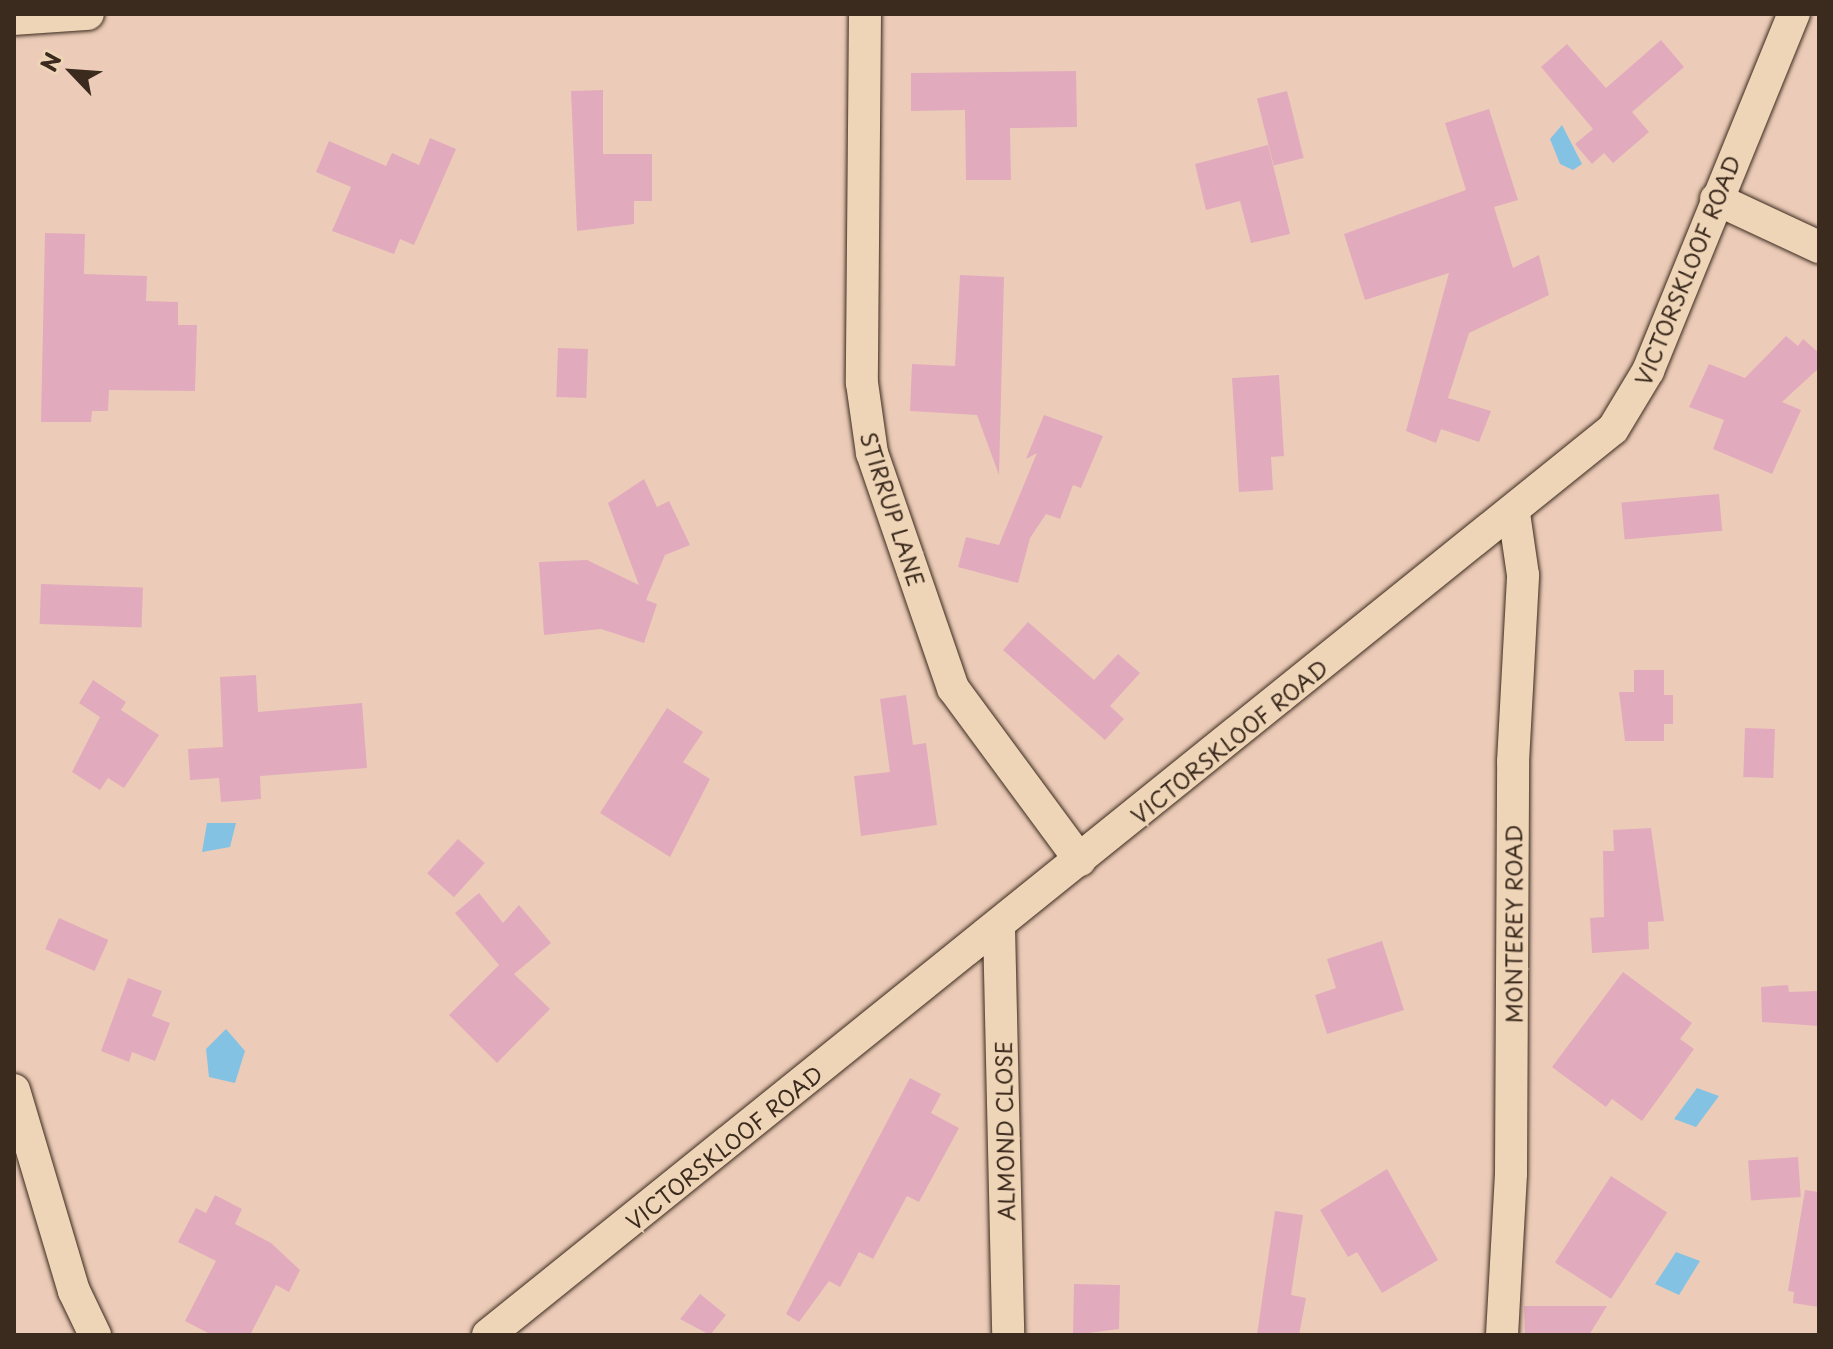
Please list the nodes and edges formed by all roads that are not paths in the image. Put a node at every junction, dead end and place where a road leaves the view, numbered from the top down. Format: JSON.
{"nodes":[{"id":1,"x":88,"y":14,"type":"edge"},
{"id":2,"x":865,"y":14,"type":"edge"},
{"id":3,"x":1794,"y":14,"type":"edge"},
{"id":4,"x":14,"y":19,"type":"edge"},
{"id":5,"x":1716,"y":199,"type":"junction"},
{"id":6,"x":1819,"y":247,"type":"edge"},
{"id":7,"x":1514,"y":513,"type":"junction"},
{"id":8,"x":1080,"y":860,"type":"junction"},
{"id":9,"x":999,"y":927,"type":"junction"},
{"id":10,"x":14,"y":1090,"type":"edge"},
{"id":11,"x":95,"y":1335,"type":"edge"},
{"id":12,"x":488,"y":1335,"type":"edge"},
{"id":13,"x":1008,"y":1335,"type":"edge"},
{"id":14,"x":1502,"y":1335,"type":"edge"}],
"edges":[{"from":1,"to":4,"type":"street"},
{"from":2,"to":8,"type":"street","name":"STIRRUP LANE"},
{"from":3,"to":5,"type":"street","name":"VICTORSKLOOF ROAD"},
{"from":5,"to":6,"type":"street"},
{"from":5,"to":7,"type":"street","name":"VICTORSKLOOF ROAD"},
{"from":7,"to":8,"type":"street","name":"VICTORSKLOOF ROAD"},
{"from":7,"to":14,"type":"street","name":"MONTEREY ROAD"},
{"from":8,"to":9,"type":"street","name":"VICTORSKLOOF ROAD"},
{"from":9,"to":12,"type":"street","name":"VICTORSKLOOF ROAD"},
{"from":9,"to":13,"type":"street","name":"ALMOND CLOSE"},
{"from":10,"to":11,"type":"street"}]}
